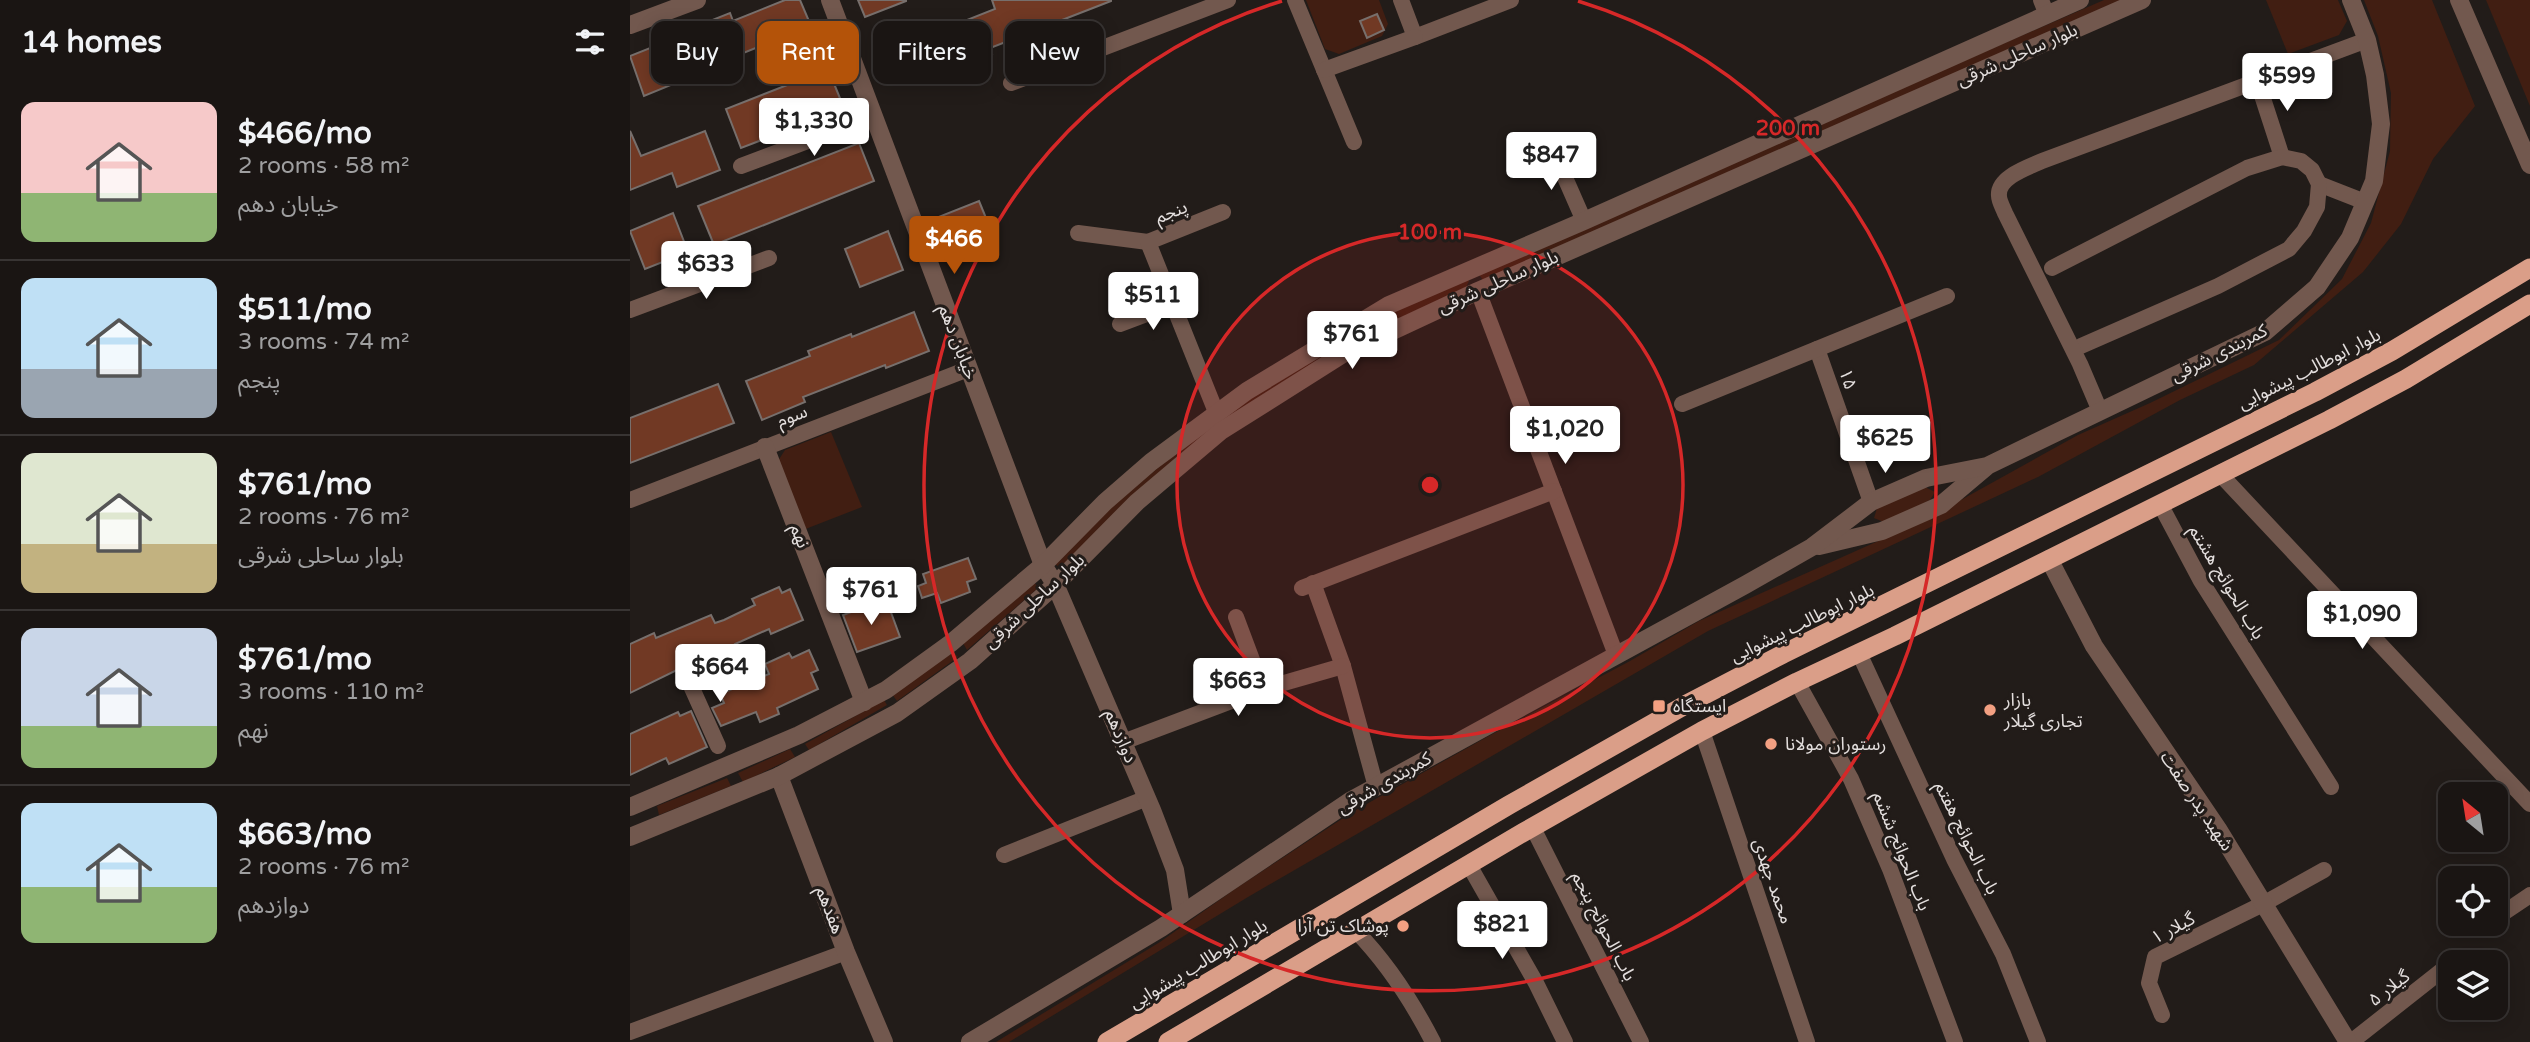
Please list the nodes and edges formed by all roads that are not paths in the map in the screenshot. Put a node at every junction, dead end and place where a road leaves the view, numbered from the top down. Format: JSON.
{"nodes":[{"id":1,"x":697,"y":0,"type":"edge"},
{"id":2,"x":830,"y":0,"type":"edge"},
{"id":3,"x":1228,"y":0,"type":"edge"},
{"id":4,"x":1295,"y":0,"type":"edge"},
{"id":5,"x":1401,"y":0,"type":"edge"},
{"id":6,"x":1511,"y":0,"type":"edge"},
{"id":7,"x":2080,"y":0,"type":"edge"},
{"id":8,"x":2142,"y":0,"type":"edge"},
{"id":9,"x":2351,"y":0,"type":"edge"},
{"id":10,"x":2459,"y":0,"type":"edge"},
{"id":11,"x":2044,"y":7,"type":"edge"},
{"id":12,"x":630,"y":25,"type":"edge"},
{"id":13,"x":1415,"y":37,"type":"junction"},
{"id":14,"x":2367,"y":40,"type":"junction"},
{"id":15,"x":1104,"y":47,"type":"edge"},
{"id":16,"x":1324,"y":70,"type":"junction"},
{"id":17,"x":2258,"y":80,"type":"junction"},
{"id":18,"x":874,"y":116,"type":"junction"},
{"id":19,"x":1354,"y":142,"type":"dead end"},
{"id":20,"x":1552,"y":148,"type":"dead end"},
{"id":21,"x":2282,"y":157,"type":"junction"},
{"id":22,"x":2530,"y":165,"type":"edge"},
{"id":23,"x":741,"y":166,"type":"dead end"},
{"id":24,"x":2319,"y":184,"type":"junction"},
{"id":25,"x":2365,"y":202,"type":"junction"},
{"id":26,"x":1223,"y":212,"type":"dead end"},
{"id":27,"x":1584,"y":221,"type":"junction"},
{"id":28,"x":1078,"y":233,"type":"dead end"},
{"id":29,"x":1148,"y":242,"type":"junction"},
{"id":30,"x":769,"y":258,"type":"dead end"},
{"id":31,"x":2052,"y":268,"type":"dead end"},
{"id":32,"x":2530,"y":268,"type":"edge"},
{"id":33,"x":1469,"y":270,"type":"junction"},
{"id":34,"x":1478,"y":291,"type":"junction"},
{"id":35,"x":1947,"y":296,"type":"dead end"},
{"id":36,"x":1173,"y":304,"type":"junction"},
{"id":37,"x":2530,"y":304,"type":"edge"},
{"id":38,"x":630,"y":310,"type":"edge"},
{"id":39,"x":1120,"y":324,"type":"dead end"},
{"id":40,"x":2081,"y":346,"type":"dead end"},
{"id":41,"x":1817,"y":349,"type":"junction"},
{"id":42,"x":968,"y":369,"type":"junction"},
{"id":43,"x":1682,"y":404,"type":"dead end"},
{"id":44,"x":2100,"y":411,"type":"junction"},
{"id":45,"x":1216,"y":412,"type":"junction"},
{"id":46,"x":765,"y":447,"type":"junction"},
{"id":47,"x":1987,"y":466,"type":"junction"},
{"id":48,"x":2220,"y":474,"type":"junction"},
{"id":49,"x":1554,"y":491,"type":"junction"},
{"id":50,"x":630,"y":500,"type":"edge"},
{"id":51,"x":1871,"y":502,"type":"junction"},
{"id":52,"x":2160,"y":504,"type":"junction"},
{"id":53,"x":1812,"y":547,"type":"junction"},
{"id":54,"x":2049,"y":559,"type":"junction"},
{"id":55,"x":1043,"y":565,"type":"junction"},
{"id":56,"x":1055,"y":584,"type":"junction"},
{"id":57,"x":1236,"y":617,"type":"dead end"},
{"id":58,"x":1859,"y":653,"type":"junction"},
{"id":59,"x":1616,"y":654,"type":"junction"},
{"id":60,"x":1343,"y":666,"type":"junction"},
{"id":61,"x":687,"y":677,"type":"dead end"},
{"id":62,"x":1797,"y":682,"type":"junction"},
{"id":63,"x":1263,"y":689,"type":"junction"},
{"id":64,"x":864,"y":702,"type":"junction"},
{"id":65,"x":1702,"y":732,"type":"junction"},
{"id":66,"x":1123,"y":743,"type":"junction"},
{"id":67,"x":718,"y":746,"type":"junction"},
{"id":68,"x":747,"y":758,"type":"junction"},
{"id":69,"x":712,"y":773,"type":"junction"},
{"id":70,"x":779,"y":776,"type":"junction"},
{"id":71,"x":1376,"y":787,"type":"junction"},
{"id":72,"x":2330,"y":787,"type":"dead end"},
{"id":73,"x":1147,"y":798,"type":"junction"},
{"id":74,"x":2530,"y":804,"type":"edge"},
{"id":75,"x":630,"y":807,"type":"edge"},
{"id":76,"x":1533,"y":828,"type":"junction"},
{"id":77,"x":630,"y":837,"type":"edge"},
{"id":78,"x":1004,"y":855,"type":"dead end"},
{"id":79,"x":1469,"y":865,"type":"junction"},
{"id":80,"x":2324,"y":870,"type":"dead end"},
{"id":81,"x":2530,"y":895,"type":"edge"},
{"id":82,"x":2263,"y":904,"type":"junction"},
{"id":83,"x":2508,"y":910,"type":"edge"},
{"id":84,"x":1182,"y":914,"type":"junction"},
{"id":85,"x":1356,"y":931,"type":"junction"},
{"id":86,"x":846,"y":952,"type":"junction"},
{"id":87,"x":2438,"y":973,"type":"edge"},
{"id":88,"x":2162,"y":1015,"type":"dead end"},
{"id":89,"x":630,"y":1032,"type":"edge"},
{"id":90,"x":1179,"y":1039,"type":"edge"},
{"id":91,"x":884,"y":1042,"type":"edge"},
{"id":92,"x":970,"y":1042,"type":"edge"},
{"id":93,"x":1107,"y":1042,"type":"edge"},
{"id":94,"x":1433,"y":1042,"type":"edge"},
{"id":95,"x":1565,"y":1042,"type":"edge"},
{"id":96,"x":1641,"y":1042,"type":"edge"},
{"id":97,"x":1807,"y":1042,"type":"edge"},
{"id":98,"x":1955,"y":1042,"type":"edge"},
{"id":99,"x":2038,"y":1042,"type":"edge"},
{"id":100,"x":2349,"y":1042,"type":"edge"}],
"edges":[{"from":1,"to":12,"type":"street"},
{"from":2,"to":18,"type":"street","name":"خیابان دهم"},
{"from":3,"to":15,"type":"street"},
{"from":4,"to":16,"type":"street"},
{"from":5,"to":13,"type":"street"},
{"from":6,"to":13,"type":"street"},
{"from":7,"to":11,"type":"street","name":"بلوار ساحلی شرقی"},
{"from":8,"to":34,"type":"street","name":"بلوار ساحلی شرقی"},
{"from":9,"to":14,"type":"street","name":"کمربندی شرقی"},
{"from":10,"to":22,"type":"street"},
{"from":11,"to":27,"type":"street","name":"بلوار ساحلی شرقی"},
{"from":13,"to":16,"type":"street"},
{"from":14,"to":17,"type":"street"},
{"from":14,"to":25,"type":"street","name":"کمربندی شرقی"},
{"from":16,"to":19,"type":"street"},
{"from":17,"to":21,"type":"street"},
{"from":17,"to":44,"type":"street"},
{"from":18,"to":23,"type":"street"},
{"from":18,"to":42,"type":"street","name":"خیابان دهم"},
{"from":20,"to":27,"type":"street"},
{"from":21,"to":24,"type":"street"},
{"from":21,"to":31,"type":"street"},
{"from":24,"to":25,"type":"street"},
{"from":24,"to":40,"type":"street"},
{"from":25,"to":44,"type":"street","name":"کمربندی شرقی"},
{"from":26,"to":29,"type":"street","name":"پنجم"},
{"from":27,"to":33,"type":"street","name":"بلوار ساحلی شرقی"},
{"from":28,"to":29,"type":"street"},
{"from":29,"to":36,"type":"street","name":"پنجم"},
{"from":30,"to":38,"type":"street"},
{"from":32,"to":93,"type":"highway","name":"بلوار ابوطالب پیشوایی"},
{"from":33,"to":34,"type":"street"},
{"from":33,"to":45,"type":"street","name":"بلوار ساحلی شرقی"},
{"from":34,"to":49,"type":"street"},
{"from":34,"to":56,"type":"street","name":"بلوار ساحلی شرقی"},
{"from":35,"to":41,"type":"street"},
{"from":36,"to":39,"type":"street"},
{"from":36,"to":45,"type":"street","name":"پنجم"},
{"from":37,"to":48,"type":"highway"},
{"from":41,"to":43,"type":"street"},
{"from":41,"to":51,"type":"street","name":"۱۵"},
{"from":42,"to":46,"type":"street","name":"سوم"},
{"from":42,"to":55,"type":"street","name":"خیابان دهم"},
{"from":44,"to":47,"type":"street","name":"کمربندی شرقی"},
{"from":45,"to":55,"type":"street","name":"بلوار ساحلی شرقی"},
{"from":46,"to":50,"type":"street","name":"سوم"},
{"from":46,"to":64,"type":"street","name":"نهم"},
{"from":47,"to":51,"type":"street","name":"کمربندی شرقی"},
{"from":47,"to":53,"type":"street","name":"کمربندی شرقی"},
{"from":48,"to":52,"type":"highway"},
{"from":48,"to":74,"type":"street"},
{"from":49,"to":59,"type":"street"},
{"from":49,"to":60,"type":"street"},
{"from":51,"to":53,"type":"street","name":"کمربندی شرقی"},
{"from":52,"to":54,"type":"highway"},
{"from":52,"to":72,"type":"street","name":"باب الحوائج هشتم"},
{"from":53,"to":59,"type":"street","name":"کمربندی شرقی"},
{"from":54,"to":58,"type":"highway"},
{"from":54,"to":82,"type":"street","name":"شهید پدر صفت"},
{"from":55,"to":56,"type":"street","name":"دوازدهم"},
{"from":55,"to":64,"type":"street","name":"بلوار ساحلی شرقی"},
{"from":56,"to":66,"type":"street","name":"دوازدهم"},
{"from":56,"to":70,"type":"street","name":"بلوار ساحلی شرقی"},
{"from":57,"to":63,"type":"street"},
{"from":58,"to":62,"type":"highway"},
{"from":58,"to":99,"type":"street","name":"باب الحوائج هفتم"},
{"from":59,"to":71,"type":"street","name":"کمربندی شرقی"},
{"from":60,"to":63,"type":"street"},
{"from":60,"to":71,"type":"street"},
{"from":61,"to":67,"type":"street"},
{"from":62,"to":65,"type":"highway"},
{"from":62,"to":98,"type":"street","name":"باب الحوائج ششم"},
{"from":63,"to":66,"type":"street"},
{"from":64,"to":68,"type":"street","name":"بلوار ساحلی شرقی"},
{"from":65,"to":76,"type":"highway"},
{"from":65,"to":97,"type":"street","name":"محمد جهدی"},
{"from":66,"to":73,"type":"street","name":"دوازدهم"},
{"from":67,"to":68,"type":"street"},
{"from":67,"to":69,"type":"street"},
{"from":68,"to":69,"type":"street","name":"بلوار ساحلی شرقی"},
{"from":69,"to":75,"type":"street","name":"بلوار ساحلی شرقی"},
{"from":70,"to":77,"type":"street","name":"بلوار ساحلی شرقی"},
{"from":70,"to":86,"type":"street","name":"هفدهم"},
{"from":71,"to":84,"type":"street","name":"کمربندی شرقی"},
{"from":73,"to":78,"type":"street"},
{"from":73,"to":84,"type":"street","name":"دوازدهم"},
{"from":76,"to":79,"type":"highway"},
{"from":76,"to":96,"type":"street","name":"باب الحوائج پنجم"},
{"from":79,"to":85,"type":"highway"},
{"from":79,"to":95,"type":"street"},
{"from":80,"to":82,"type":"street"},
{"from":81,"to":83,"type":"street"},
{"from":82,"to":88,"type":"street","name":"گیلار ۱"},
{"from":82,"to":100,"type":"street","name":"شهید پدر صفت"},
{"from":84,"to":92,"type":"street","name":"کمربندی شرقی"},
{"from":85,"to":90,"type":"highway"},
{"from":85,"to":94,"type":"street"},
{"from":86,"to":89,"type":"street"},
{"from":86,"to":91,"type":"street","name":"هفدهم"},
{"from":87,"to":100,"type":"street","name":"گیلار ۵"}]}
